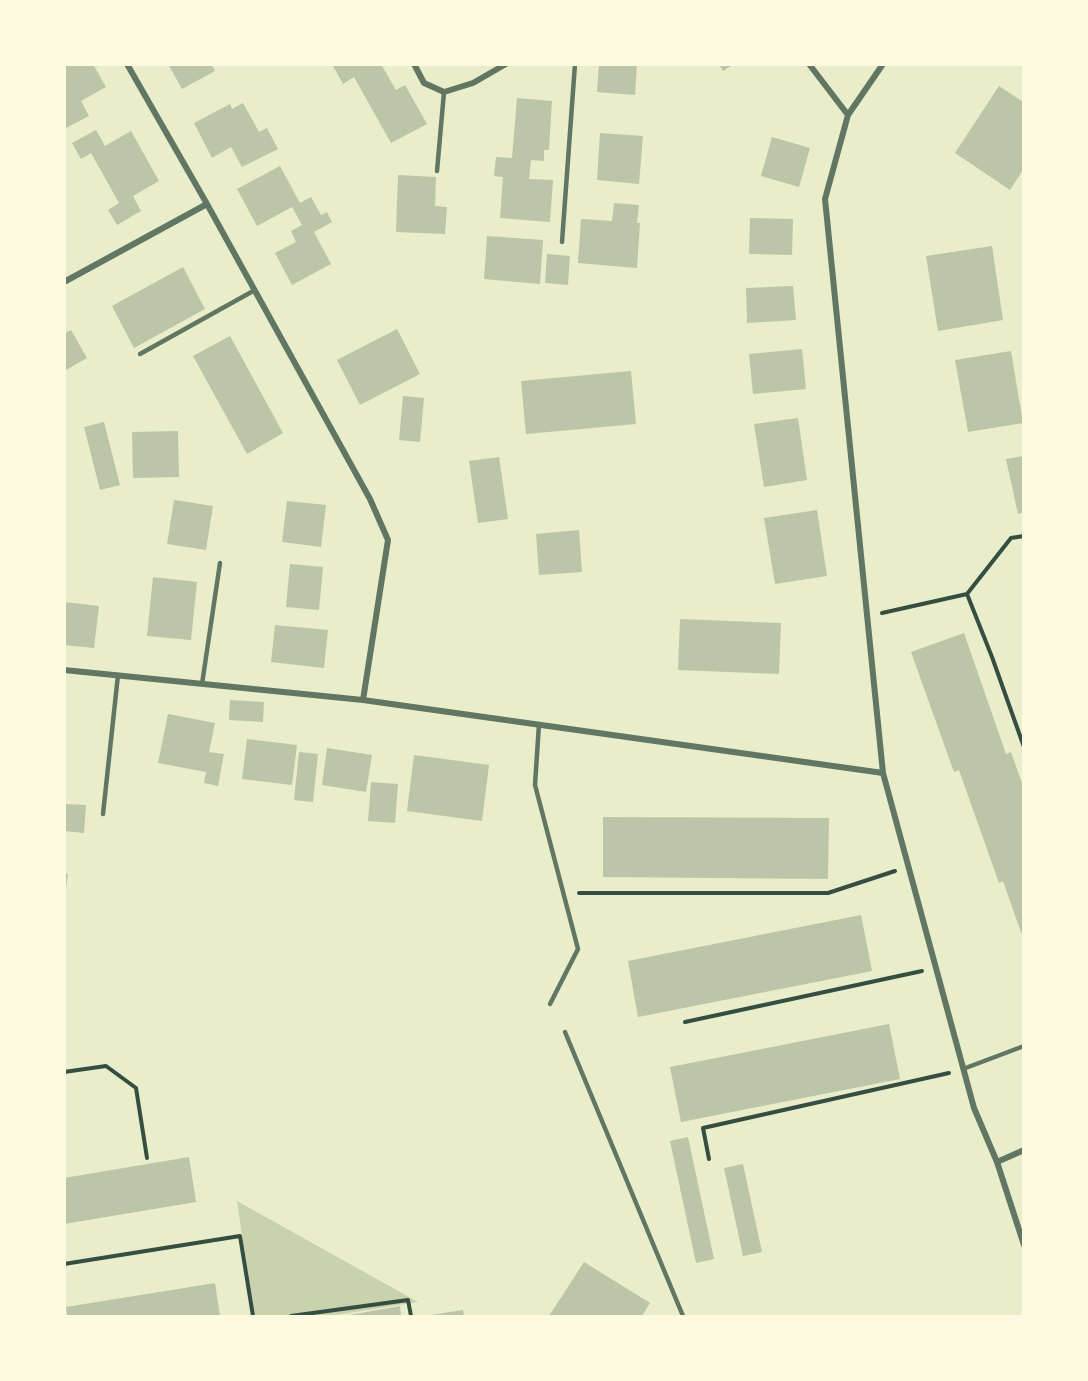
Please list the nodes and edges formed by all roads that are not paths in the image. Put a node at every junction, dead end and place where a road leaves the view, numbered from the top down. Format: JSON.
{"nodes":[{"id":1,"x":128,"y":64,"type":"edge"},
{"id":2,"x":414,"y":64,"type":"edge"},
{"id":3,"x":506,"y":64,"type":"edge"},
{"id":4,"x":576,"y":64,"type":"edge"},
{"id":5,"x":809,"y":64,"type":"edge"},
{"id":6,"x":883,"y":64,"type":"edge"},
{"id":7,"x":444,"y":92,"type":"junction"},
{"id":8,"x":848,"y":115,"type":"junction"},
{"id":9,"x":437,"y":171,"type":"dead end"},
{"id":10,"x":207,"y":204,"type":"junction"},
{"id":11,"x":562,"y":242,"type":"dead end"},
{"id":12,"x":64,"y":282,"type":"edge"},
{"id":13,"x":255,"y":290,"type":"junction"},
{"id":14,"x":140,"y":354,"type":"dead end"},
{"id":15,"x":220,"y":563,"type":"dead end"},
{"id":16,"x":64,"y":670,"type":"edge"},
{"id":17,"x":118,"y":675,"type":"junction"},
{"id":18,"x":202,"y":684,"type":"junction"},
{"id":19,"x":363,"y":700,"type":"junction"},
{"id":20,"x":539,"y":724,"type":"junction"},
{"id":21,"x":883,"y":773,"type":"junction"},
{"id":22,"x":103,"y":814,"type":"dead end"},
{"id":23,"x":550,"y":1004,"type":"dead end"},
{"id":24,"x":565,"y":1032,"type":"dead end"},
{"id":25,"x":1023,"y":1046,"type":"edge"},
{"id":26,"x":963,"y":1070,"type":"junction"},
{"id":27,"x":1023,"y":1150,"type":"edge"},
{"id":28,"x":997,"y":1162,"type":"junction"},
{"id":29,"x":1023,"y":1245,"type":"edge"},
{"id":30,"x":682,"y":1317,"type":"edge"}],
"edges":[{"from":1,"to":10,"type":"street"},
{"from":2,"to":7,"type":"street"},
{"from":3,"to":7,"type":"street"},
{"from":4,"to":11,"type":"lane"},
{"from":5,"to":8,"type":"street"},
{"from":6,"to":8,"type":"street"},
{"from":7,"to":9,"type":"lane"},
{"from":8,"to":21,"type":"street"},
{"from":10,"to":12,"type":"street"},
{"from":10,"to":13,"type":"street"},
{"from":13,"to":14,"type":"lane"},
{"from":13,"to":19,"type":"street"},
{"from":15,"to":18,"type":"lane"},
{"from":16,"to":17,"type":"street"},
{"from":17,"to":18,"type":"street"},
{"from":17,"to":22,"type":"lane"},
{"from":18,"to":19,"type":"street"},
{"from":19,"to":20,"type":"street"},
{"from":20,"to":21,"type":"street"},
{"from":20,"to":23,"type":"lane"},
{"from":21,"to":26,"type":"street"},
{"from":24,"to":30,"type":"lane"},
{"from":25,"to":26,"type":"lane"},
{"from":26,"to":28,"type":"street"},
{"from":27,"to":28,"type":"street"},
{"from":28,"to":29,"type":"street"}]}
